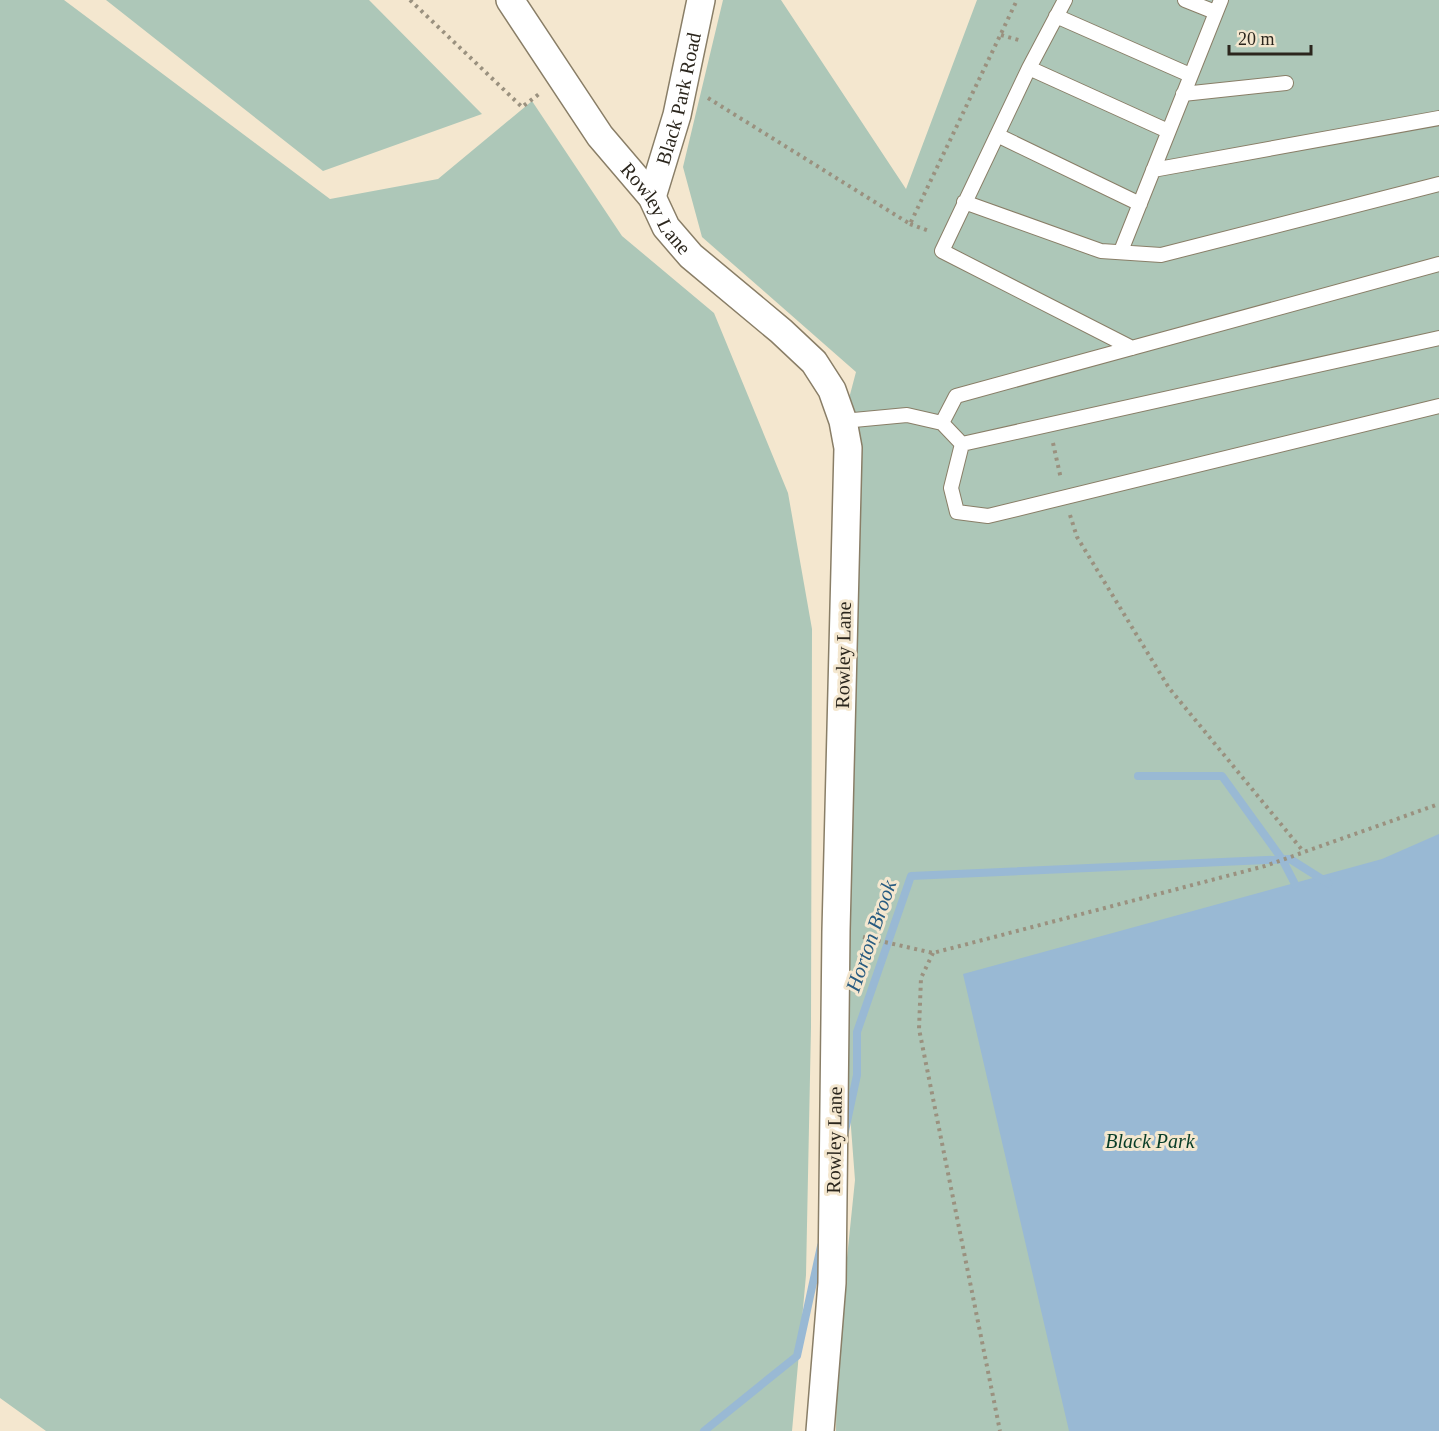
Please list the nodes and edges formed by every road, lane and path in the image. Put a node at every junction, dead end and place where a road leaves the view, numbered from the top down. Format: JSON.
{"nodes":[{"id":1,"x":410,"y":0,"type":"edge"},
{"id":2,"x":510,"y":0,"type":"edge"},
{"id":3,"x":701,"y":0,"type":"edge"},
{"id":4,"x":1017,"y":0,"type":"edge"},
{"id":5,"x":1065,"y":0,"type":"edge"},
{"id":6,"x":1185,"y":0,"type":"edge"},
{"id":7,"x":1218,"y":6,"type":"edge"},
{"id":8,"x":1056,"y":16,"type":"junction"},
{"id":9,"x":1029,"y":68,"type":"junction"},
{"id":10,"x":1190,"y":75,"type":"junction"},
{"id":11,"x":1286,"y":83,"type":"dead end"},
{"id":12,"x":684,"y":84,"type":"junction"},
{"id":13,"x":1183,"y":94,"type":"junction"},
{"id":14,"x":522,"y":107,"type":"dead end"},
{"id":15,"x":1439,"y":118,"type":"edge"},
{"id":16,"x":1168,"y":132,"type":"junction"},
{"id":17,"x":998,"y":135,"type":"junction"},
{"id":18,"x":1153,"y":170,"type":"junction"},
{"id":19,"x":1439,"y":184,"type":"edge"},
{"id":20,"x":651,"y":197,"type":"junction"},
{"id":21,"x":964,"y":202,"type":"junction"},
{"id":22,"x":1140,"y":204,"type":"junction"},
{"id":23,"x":1121,"y":251,"type":"junction"},
{"id":24,"x":1439,"y":264,"type":"edge"},
{"id":25,"x":1439,"y":338,"type":"edge"},
{"id":26,"x":1132,"y":348,"type":"junction"},
{"id":27,"x":1439,"y":406,"type":"edge"},
{"id":28,"x":843,"y":421,"type":"junction"},
{"id":29,"x":942,"y":423,"type":"junction"},
{"id":30,"x":1049,"y":426,"type":"junction"},
{"id":31,"x":962,"y":444,"type":"junction"},
{"id":32,"x":1065,"y":497,"type":"junction"},
{"id":33,"x":1439,"y":804,"type":"edge"},
{"id":34,"x":1303,"y":851,"type":"junction"},
{"id":35,"x":836,"y":931,"type":"junction"},
{"id":36,"x":933,"y":953,"type":"junction"},
{"id":37,"x":820,"y":1431,"type":"edge"},
{"id":38,"x":1000,"y":1431,"type":"edge"}],
"edges":[{"from":1,"to":14,"type":"path"},
{"from":2,"to":20,"type":"street","name":"Rowley Lane"},
{"from":3,"to":12,"type":"street","name":"Black Park Road"},
{"from":4,"to":12,"type":"path"},
{"from":5,"to":8,"type":"lane"},
{"from":6,"to":7,"type":"lane"},
{"from":7,"to":10,"type":"lane"},
{"from":8,"to":9,"type":"lane"},
{"from":8,"to":10,"type":"lane"},
{"from":9,"to":16,"type":"lane"},
{"from":9,"to":17,"type":"lane"},
{"from":10,"to":13,"type":"lane"},
{"from":11,"to":13,"type":"lane"},
{"from":12,"to":20,"type":"street","name":"Black Park Road"},
{"from":13,"to":16,"type":"lane"},
{"from":15,"to":18,"type":"lane"},
{"from":16,"to":18,"type":"lane"},
{"from":17,"to":21,"type":"lane"},
{"from":17,"to":22,"type":"lane"},
{"from":18,"to":22,"type":"lane"},
{"from":19,"to":23,"type":"lane"},
{"from":20,"to":28,"type":"street","name":"Rowley Lane"},
{"from":21,"to":23,"type":"lane"},
{"from":21,"to":26,"type":"lane"},
{"from":22,"to":23,"type":"lane"},
{"from":24,"to":26,"type":"lane"},
{"from":25,"to":30,"type":"lane"},
{"from":26,"to":29,"type":"lane"},
{"from":27,"to":32,"type":"lane"},
{"from":28,"to":29,"type":"lane"},
{"from":28,"to":35,"type":"street","name":"Rowley Lane"},
{"from":29,"to":31,"type":"lane"},
{"from":30,"to":31,"type":"lane"},
{"from":30,"to":32,"type":"path"},
{"from":31,"to":32,"type":"lane"},
{"from":32,"to":34,"type":"path"},
{"from":33,"to":34,"type":"path"},
{"from":34,"to":36,"type":"path"},
{"from":35,"to":36,"type":"path"},
{"from":35,"to":37,"type":"street","name":"Rowley Lane"},
{"from":36,"to":38,"type":"path"}]}
